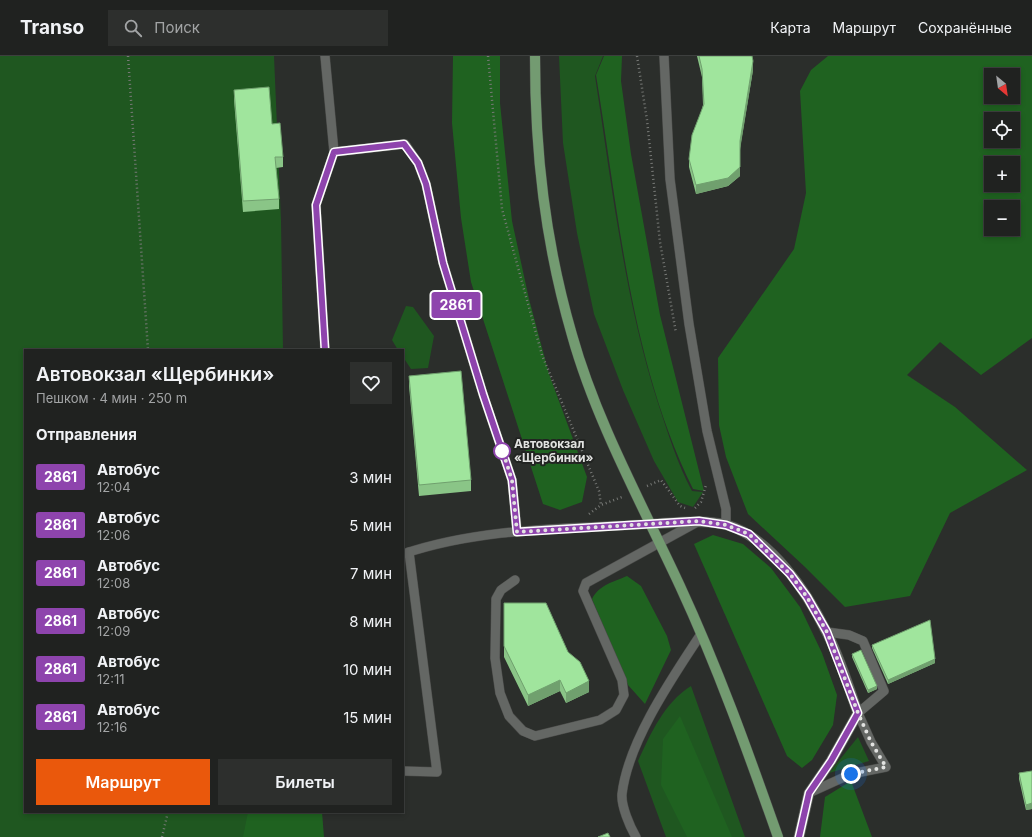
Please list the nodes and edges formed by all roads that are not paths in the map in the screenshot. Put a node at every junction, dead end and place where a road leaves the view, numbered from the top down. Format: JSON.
{"nodes":[{"id":1,"x":325,"y":56,"type":"edge"},
{"id":2,"x":535,"y":56,"type":"edge"},
{"id":3,"x":664,"y":56,"type":"edge"},
{"id":4,"x":334,"y":152,"type":"junction"},
{"id":5,"x":325,"y":349,"type":"edge"},
{"id":6,"x":699,"y":521,"type":"junction"},
{"id":7,"x":651,"y":524,"type":"junction"},
{"id":8,"x":726,"y":525,"type":"junction"},
{"id":9,"x":517,"y":532,"type":"junction"},
{"id":10,"x":660,"y":542,"type":"junction"},
{"id":11,"x":406,"y":553,"type":"edge"},
{"id":12,"x":515,"y":580,"type":"dead end"},
{"id":13,"x":827,"y":632,"type":"junction"},
{"id":14,"x":701,"y":634,"type":"junction"},
{"id":15,"x":858,"y":713,"type":"junction"},
{"id":16,"x":404,"y":771,"type":"edge"},
{"id":17,"x":809,"y":793,"type":"junction"},
{"id":18,"x":636,"y":837,"type":"edge"},
{"id":19,"x":778,"y":837,"type":"edge"},
{"id":20,"x":799,"y":837,"type":"edge"}],
"edges":[{"from":1,"to":4,"type":"lane"},
{"from":2,"to":7,"type":"main road"},
{"from":3,"to":8,"type":"lane"},
{"from":4,"to":5,"type":"lane"},
{"from":4,"to":9,"type":"lane"},
{"from":6,"to":7,"type":"street"},
{"from":6,"to":8,"type":"street"},
{"from":6,"to":10,"type":"lane"},
{"from":7,"to":9,"type":"lane"},
{"from":7,"to":10,"type":"main road"},
{"from":8,"to":13,"type":"street"},
{"from":9,"to":11,"type":"lane"},
{"from":10,"to":12,"type":"lane"},
{"from":10,"to":14,"type":"main road"},
{"from":11,"to":16,"type":"lane"},
{"from":13,"to":15,"type":"street"},
{"from":13,"to":15,"type":"lane"},
{"from":14,"to":18,"type":"lane"},
{"from":14,"to":19,"type":"main road"},
{"from":15,"to":17,"type":"street"},
{"from":15,"to":17,"type":"lane"},
{"from":17,"to":20,"type":"street"}]}
